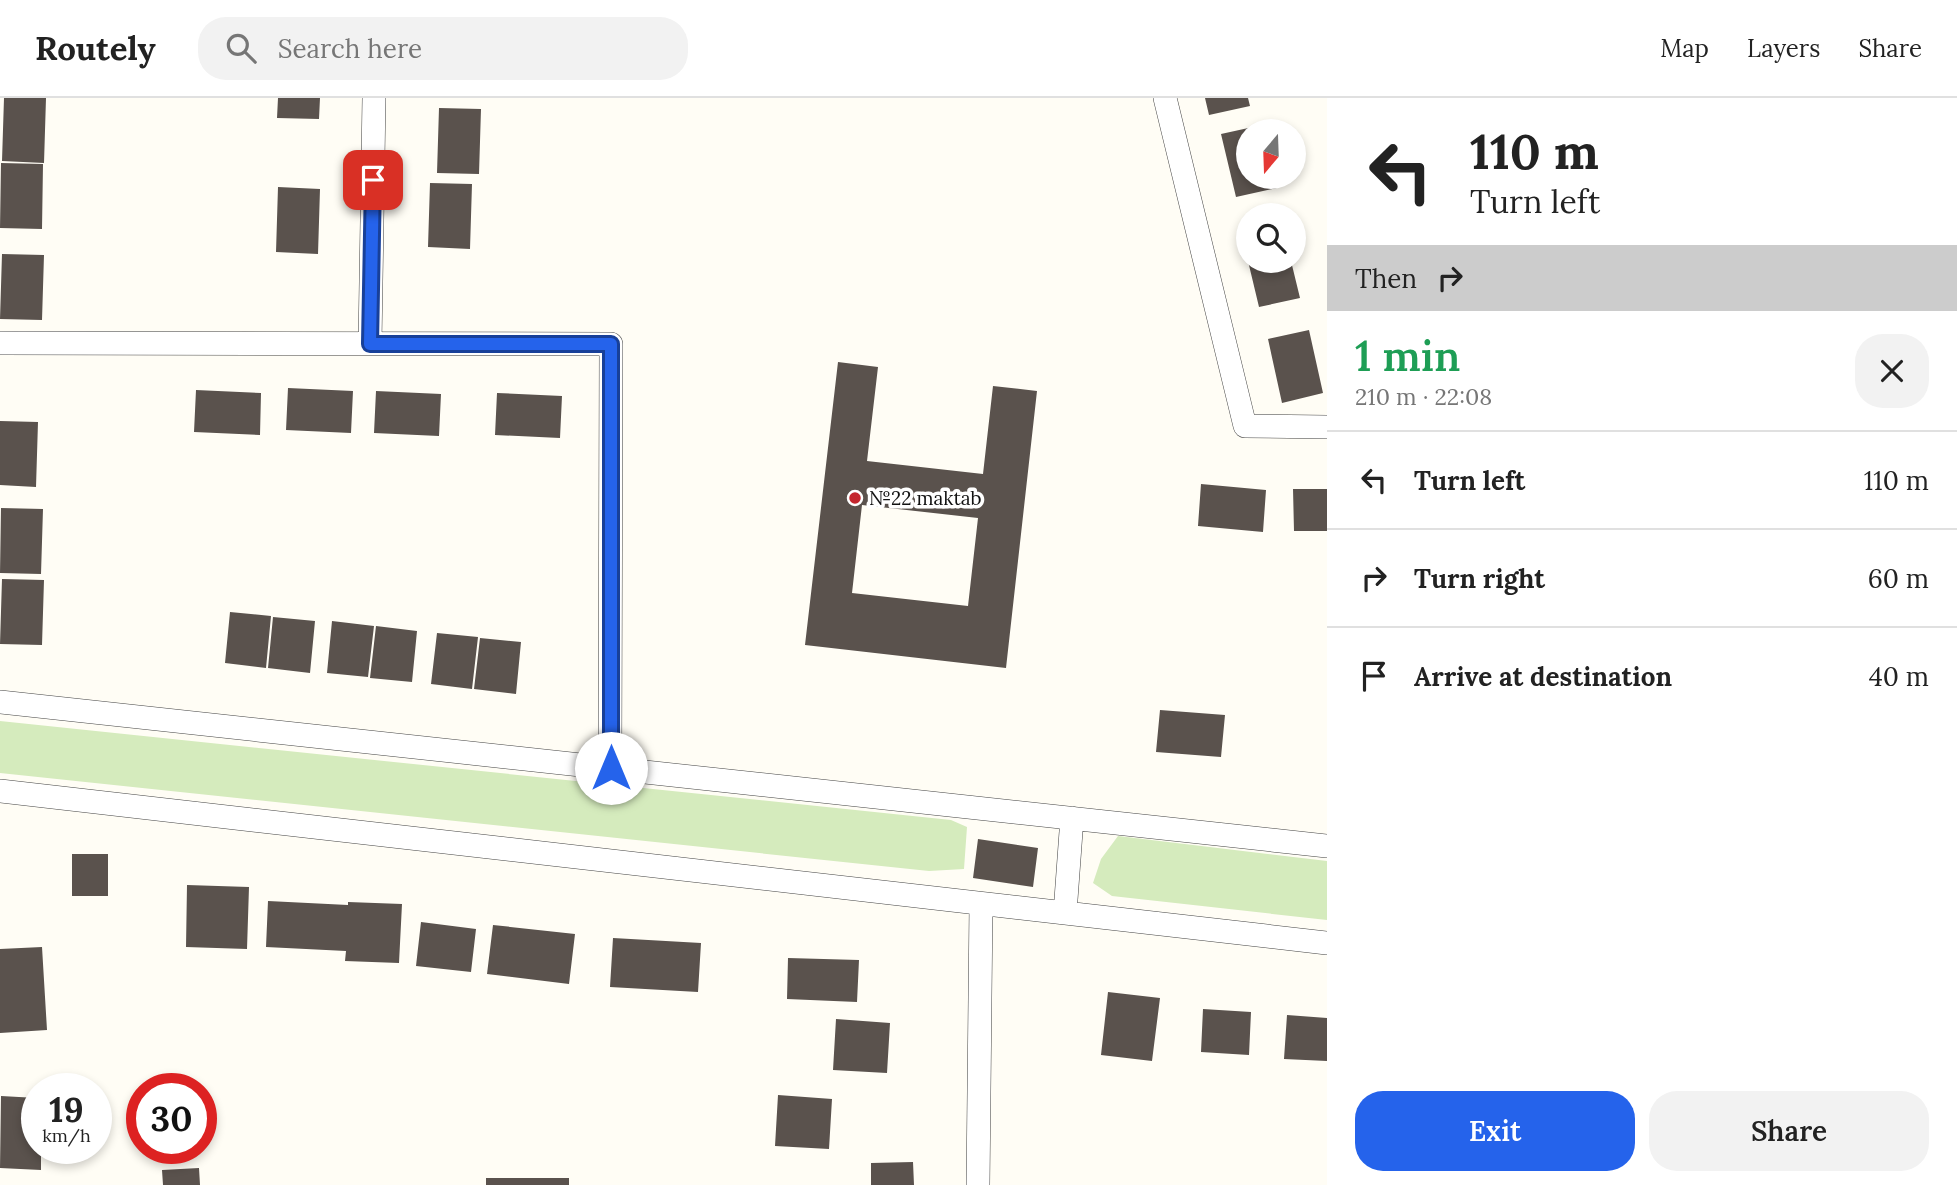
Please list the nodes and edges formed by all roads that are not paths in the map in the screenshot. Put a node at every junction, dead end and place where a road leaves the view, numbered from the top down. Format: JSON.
{"nodes":[{"id":1,"x":374,"y":98,"type":"edge"},
{"id":2,"x":1165,"y":98,"type":"edge"},
{"id":3,"x":0,"y":343,"type":"edge"},
{"id":4,"x":370,"y":344,"type":"junction"},
{"id":5,"x":1327,"y":427,"type":"edge"},
{"id":6,"x":0,"y":702,"type":"edge"},
{"id":7,"x":611,"y":768,"type":"junction"},
{"id":8,"x":0,"y":792,"type":"edge"},
{"id":9,"x":1072,"y":818,"type":"junction"},
{"id":10,"x":1327,"y":846,"type":"edge"},
{"id":11,"x":981,"y":905,"type":"junction"},
{"id":12,"x":1065,"y":913,"type":"junction"},
{"id":13,"x":1327,"y":943,"type":"edge"},
{"id":14,"x":978,"y":1185,"type":"edge"}],
"edges":[{"from":1,"to":4,"type":"street"},
{"from":2,"to":5,"type":"street"},
{"from":3,"to":4,"type":"street"},
{"from":4,"to":7,"type":"street"},
{"from":6,"to":7,"type":"street"},
{"from":7,"to":9,"type":"street"},
{"from":8,"to":11,"type":"street"},
{"from":9,"to":10,"type":"street"},
{"from":9,"to":12,"type":"street"},
{"from":11,"to":12,"type":"street"},
{"from":11,"to":14,"type":"street"},
{"from":12,"to":13,"type":"street"}]}
